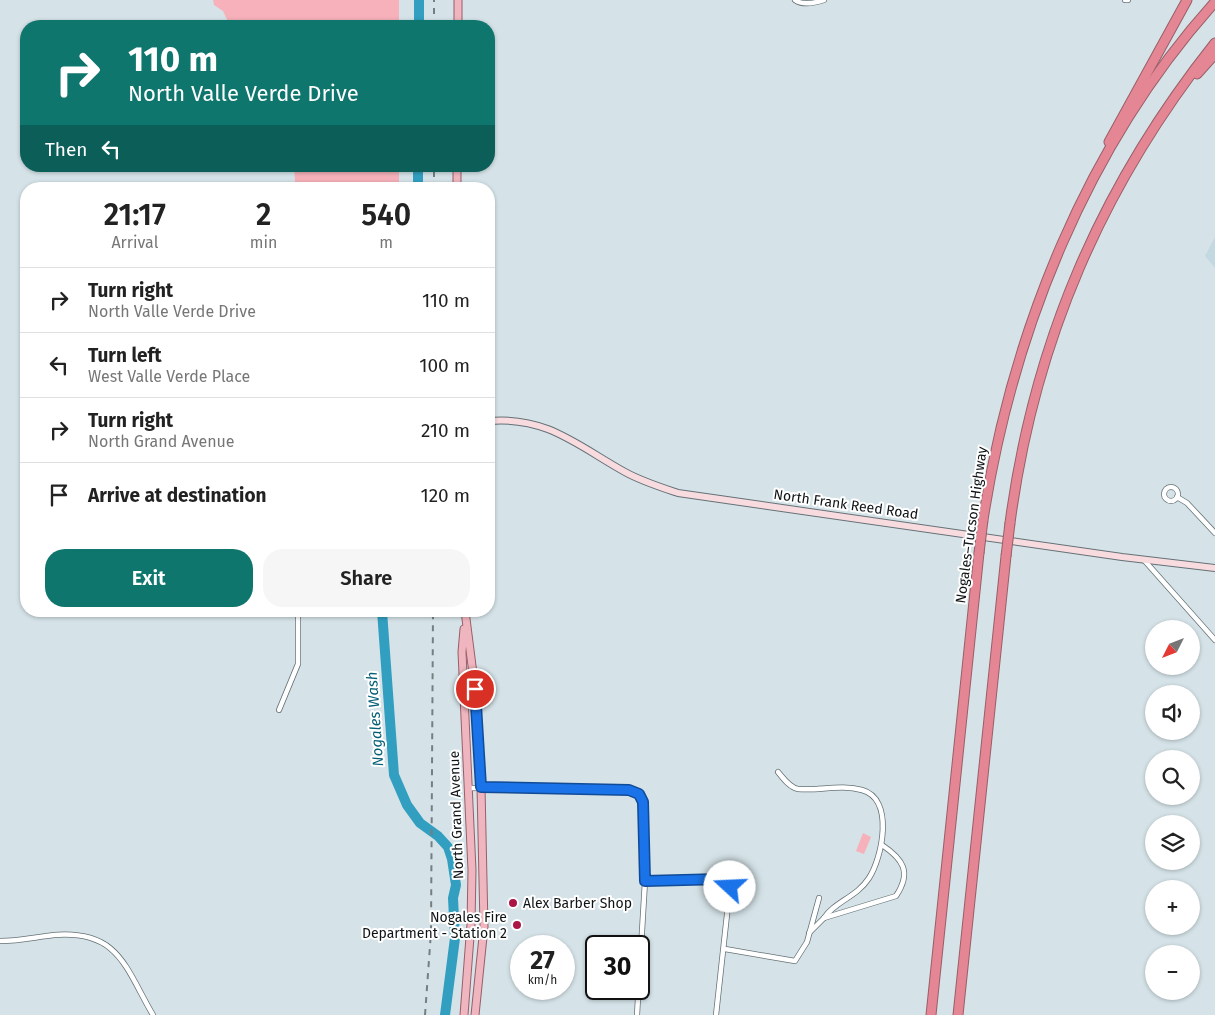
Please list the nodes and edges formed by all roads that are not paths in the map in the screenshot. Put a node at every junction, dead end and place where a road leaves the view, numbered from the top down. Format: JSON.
{"nodes":[{"id":1,"x":458,"y":0,"type":"edge"},
{"id":2,"x":795,"y":0,"type":"edge"},
{"id":3,"x":824,"y":0,"type":"edge"},
{"id":4,"x":1187,"y":0,"type":"edge"},
{"id":5,"x":1210,"y":0,"type":"edge"},
{"id":6,"x":1215,"y":2,"type":"edge"},
{"id":7,"x":458,"y":20,"type":"edge"},
{"id":8,"x":1191,"y":30,"type":"junction"},
{"id":9,"x":1215,"y":43,"type":"edge"},
{"id":10,"x":1215,"y":54,"type":"edge"},
{"id":11,"x":1142,"y":145,"type":"junction"},
{"id":12,"x":1020,"y":353,"type":"junction"},
{"id":13,"x":495,"y":420,"type":"edge"},
{"id":14,"x":1177,"y":497,"type":"dead end"},
{"id":15,"x":1215,"y":533,"type":"edge"},
{"id":16,"x":1144,"y":560,"type":"junction"},
{"id":17,"x":1215,"y":568,"type":"edge"},
{"id":18,"x":298,"y":617,"type":"edge"},
{"id":19,"x":465,"y":617,"type":"edge"},
{"id":20,"x":466,"y":617,"type":"edge"},
{"id":21,"x":1215,"y":640,"type":"edge"},
{"id":22,"x":279,"y":710,"type":"dead end"},
{"id":23,"x":778,"y":772,"type":"dead end"},
{"id":24,"x":481,"y":787,"type":"junction"},
{"id":25,"x":468,"y":788,"type":"junction"},
{"id":26,"x":882,"y":845,"type":"junction"},
{"id":27,"x":645,"y":881,"type":"junction"},
{"id":28,"x":819,"y":898,"type":"dead end"},
{"id":29,"x":824,"y":918,"type":"junction"},
{"id":30,"x":809,"y":934,"type":"junction"},
{"id":31,"x":0,"y":941,"type":"edge"},
{"id":32,"x":725,"y":949,"type":"junction"},
{"id":33,"x":153,"y":1015,"type":"edge"},
{"id":34,"x":464,"y":1015,"type":"edge"},
{"id":35,"x":475,"y":1015,"type":"edge"},
{"id":36,"x":638,"y":1015,"type":"edge"},
{"id":37,"x":716,"y":1015,"type":"edge"},
{"id":38,"x":931,"y":1015,"type":"edge"},
{"id":39,"x":958,"y":1015,"type":"edge"}],
"edges":[{"from":1,"to":7,"type":"main road"},
{"from":2,"to":3,"type":"street"},
{"from":4,"to":12,"type":"highway"},
{"from":5,"to":8,"type":"highway"},
{"from":6,"to":8,"type":"highway","name":"Nogales–Tucson Highway"},
{"from":8,"to":12,"type":"highway","name":"Nogales–Tucson Highway"},
{"from":9,"to":11,"type":"highway"},
{"from":10,"to":11,"type":"highway"},
{"from":11,"to":39,"type":"highway","bridge":true},
{"from":12,"to":38,"type":"highway","name":"Nogales–Tucson Highway","bridge":true},
{"from":13,"to":16,"type":"street","name":"North Frank Reed Road"},
{"from":14,"to":15,"type":"street"},
{"from":16,"to":17,"type":"street","name":"North Frank Reed Road"},
{"from":16,"to":21,"type":"street"},
{"from":18,"to":22,"type":"street"},
{"from":19,"to":25,"type":"main road","name":"North Grand Avenue"},
{"from":20,"to":24,"type":"main road","name":"North Grand Avenue"},
{"from":23,"to":26,"type":"street"},
{"from":24,"to":25,"type":"street"},
{"from":24,"to":27,"type":"street"},
{"from":24,"to":35,"type":"main road","name":"North Grand Avenue"},
{"from":25,"to":34,"type":"main road","name":"North Grand Avenue"},
{"from":26,"to":29,"type":"street"},
{"from":26,"to":29,"type":"street"},
{"from":27,"to":32,"type":"street"},
{"from":27,"to":36,"type":"street"},
{"from":28,"to":30,"type":"street"},
{"from":29,"to":30,"type":"street"},
{"from":30,"to":32,"type":"street"},
{"from":31,"to":33,"type":"street"},
{"from":32,"to":37,"type":"street"}]}
